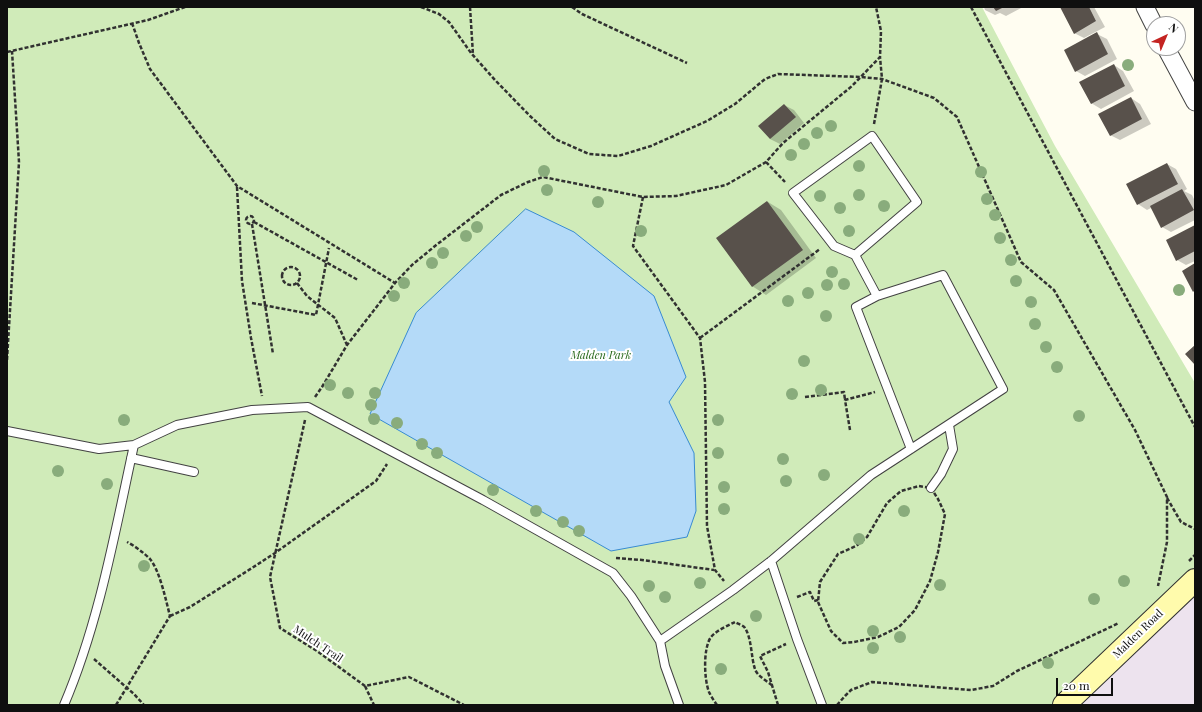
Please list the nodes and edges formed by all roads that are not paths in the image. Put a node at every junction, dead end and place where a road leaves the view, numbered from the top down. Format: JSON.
{"nodes":[{"id":1,"x":1145,"y":7,"type":"edge"},
{"id":2,"x":1150,"y":16,"type":"edge"},
{"id":3,"x":1170,"y":56,"type":"edge"},
{"id":4,"x":1195,"y":102,"type":"edge"},
{"id":5,"x":855,"y":255,"type":"junction"},
{"id":6,"x":877,"y":296,"type":"junction"},
{"id":7,"x":949,"y":424,"type":"junction"},
{"id":8,"x":7,"y":431,"type":"edge"},
{"id":9,"x":134,"y":445,"type":"junction"},
{"id":10,"x":911,"y":449,"type":"junction"},
{"id":11,"x":131,"y":458,"type":"junction"},
{"id":12,"x":194,"y":472,"type":"dead end"},
{"id":13,"x":931,"y":488,"type":"road end"},
{"id":14,"x":771,"y":561,"type":"junction"},
{"id":15,"x":1191,"y":571,"type":"edge"},
{"id":16,"x":660,"y":641,"type":"junction"},
{"id":17,"x":64,"y":705,"type":"edge"},
{"id":18,"x":679,"y":705,"type":"edge"},
{"id":19,"x":822,"y":705,"type":"edge"},
{"id":20,"x":1064,"y":705,"type":"edge"}],
"edges":[{"from":1,"to":2,"type":"street"},
{"from":3,"to":4,"type":"street"},
{"from":5,"to":5,"type":"lane"},
{"from":5,"to":6,"type":"lane"},
{"from":6,"to":7,"type":"lane"},
{"from":6,"to":10,"type":"lane"},
{"from":7,"to":10,"type":"lane"},
{"from":7,"to":13,"type":"lane"},
{"from":8,"to":9,"type":"lane"},
{"from":9,"to":11,"type":"lane"},
{"from":9,"to":16,"type":"lane"},
{"from":10,"to":14,"type":"lane"},
{"from":11,"to":12,"type":"lane"},
{"from":11,"to":17,"type":"lane"},
{"from":14,"to":16,"type":"lane"},
{"from":14,"to":19,"type":"lane"},
{"from":15,"to":20,"type":"main road","name":"Malden Road"},
{"from":16,"to":18,"type":"lane"}]}
